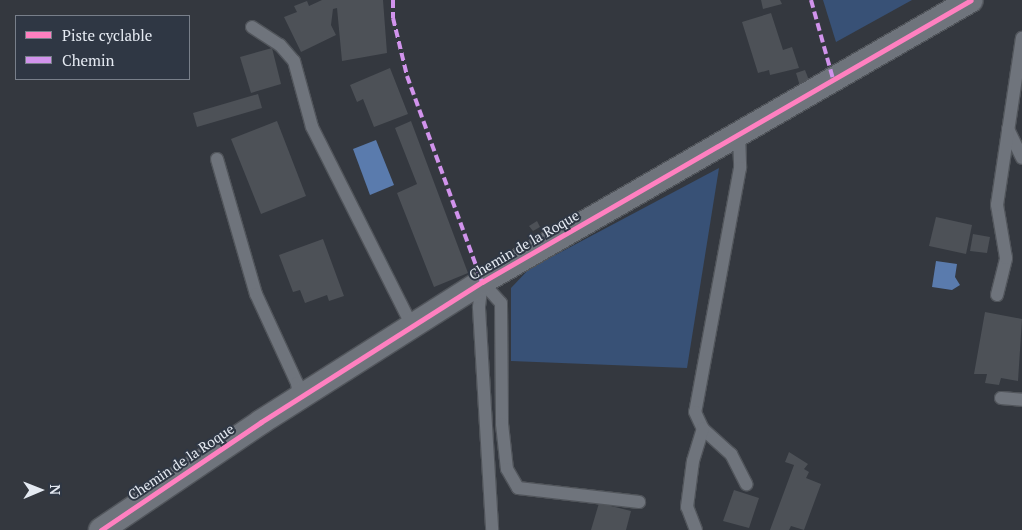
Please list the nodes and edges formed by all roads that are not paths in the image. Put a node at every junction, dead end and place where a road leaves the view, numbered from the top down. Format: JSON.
{"nodes":[{"id":1,"x":971,"y":0,"type":"edge"},
{"id":2,"x":252,"y":27,"type":"dead end"},
{"id":3,"x":1022,"y":38,"type":"edge"},
{"id":4,"x":1008,"y":129,"type":"junction"},
{"id":5,"x":739,"y":134,"type":"junction"},
{"id":6,"x":1022,"y":158,"type":"edge"},
{"id":7,"x":217,"y":159,"type":"dead end"},
{"id":8,"x":482,"y":282,"type":"junction"},
{"id":9,"x":997,"y":295,"type":"dead end"},
{"id":10,"x":412,"y":326,"type":"junction"},
{"id":11,"x":299,"y":398,"type":"junction"},
{"id":12,"x":1001,"y":398,"type":"dead end"},
{"id":13,"x":1022,"y":400,"type":"edge"},
{"id":14,"x":703,"y":429,"type":"junction"},
{"id":15,"x":746,"y":484,"type":"dead end"},
{"id":16,"x":639,"y":502,"type":"dead end"},
{"id":17,"x":101,"y":530,"type":"edge"},
{"id":18,"x":492,"y":530,"type":"edge"},
{"id":19,"x":696,"y":530,"type":"edge"}],
"edges":[{"from":1,"to":5,"type":"street","name":"Chemin de la Roque"},
{"from":2,"to":10,"type":"lane"},
{"from":3,"to":4,"type":"lane"},
{"from":4,"to":6,"type":"lane"},
{"from":4,"to":9,"type":"lane"},
{"from":5,"to":8,"type":"street","name":"Chemin de la Roque"},
{"from":5,"to":14,"type":"lane"},
{"from":7,"to":11,"type":"lane"},
{"from":8,"to":10,"type":"street","name":"Chemin de la Roque"},
{"from":8,"to":16,"type":"lane"},
{"from":8,"to":18,"type":"lane"},
{"from":10,"to":11,"type":"street","name":"Chemin de la Roque"},
{"from":11,"to":17,"type":"street","name":"Chemin de la Roque"},
{"from":12,"to":13,"type":"lane"},
{"from":14,"to":15,"type":"lane"},
{"from":14,"to":19,"type":"lane"}]}
